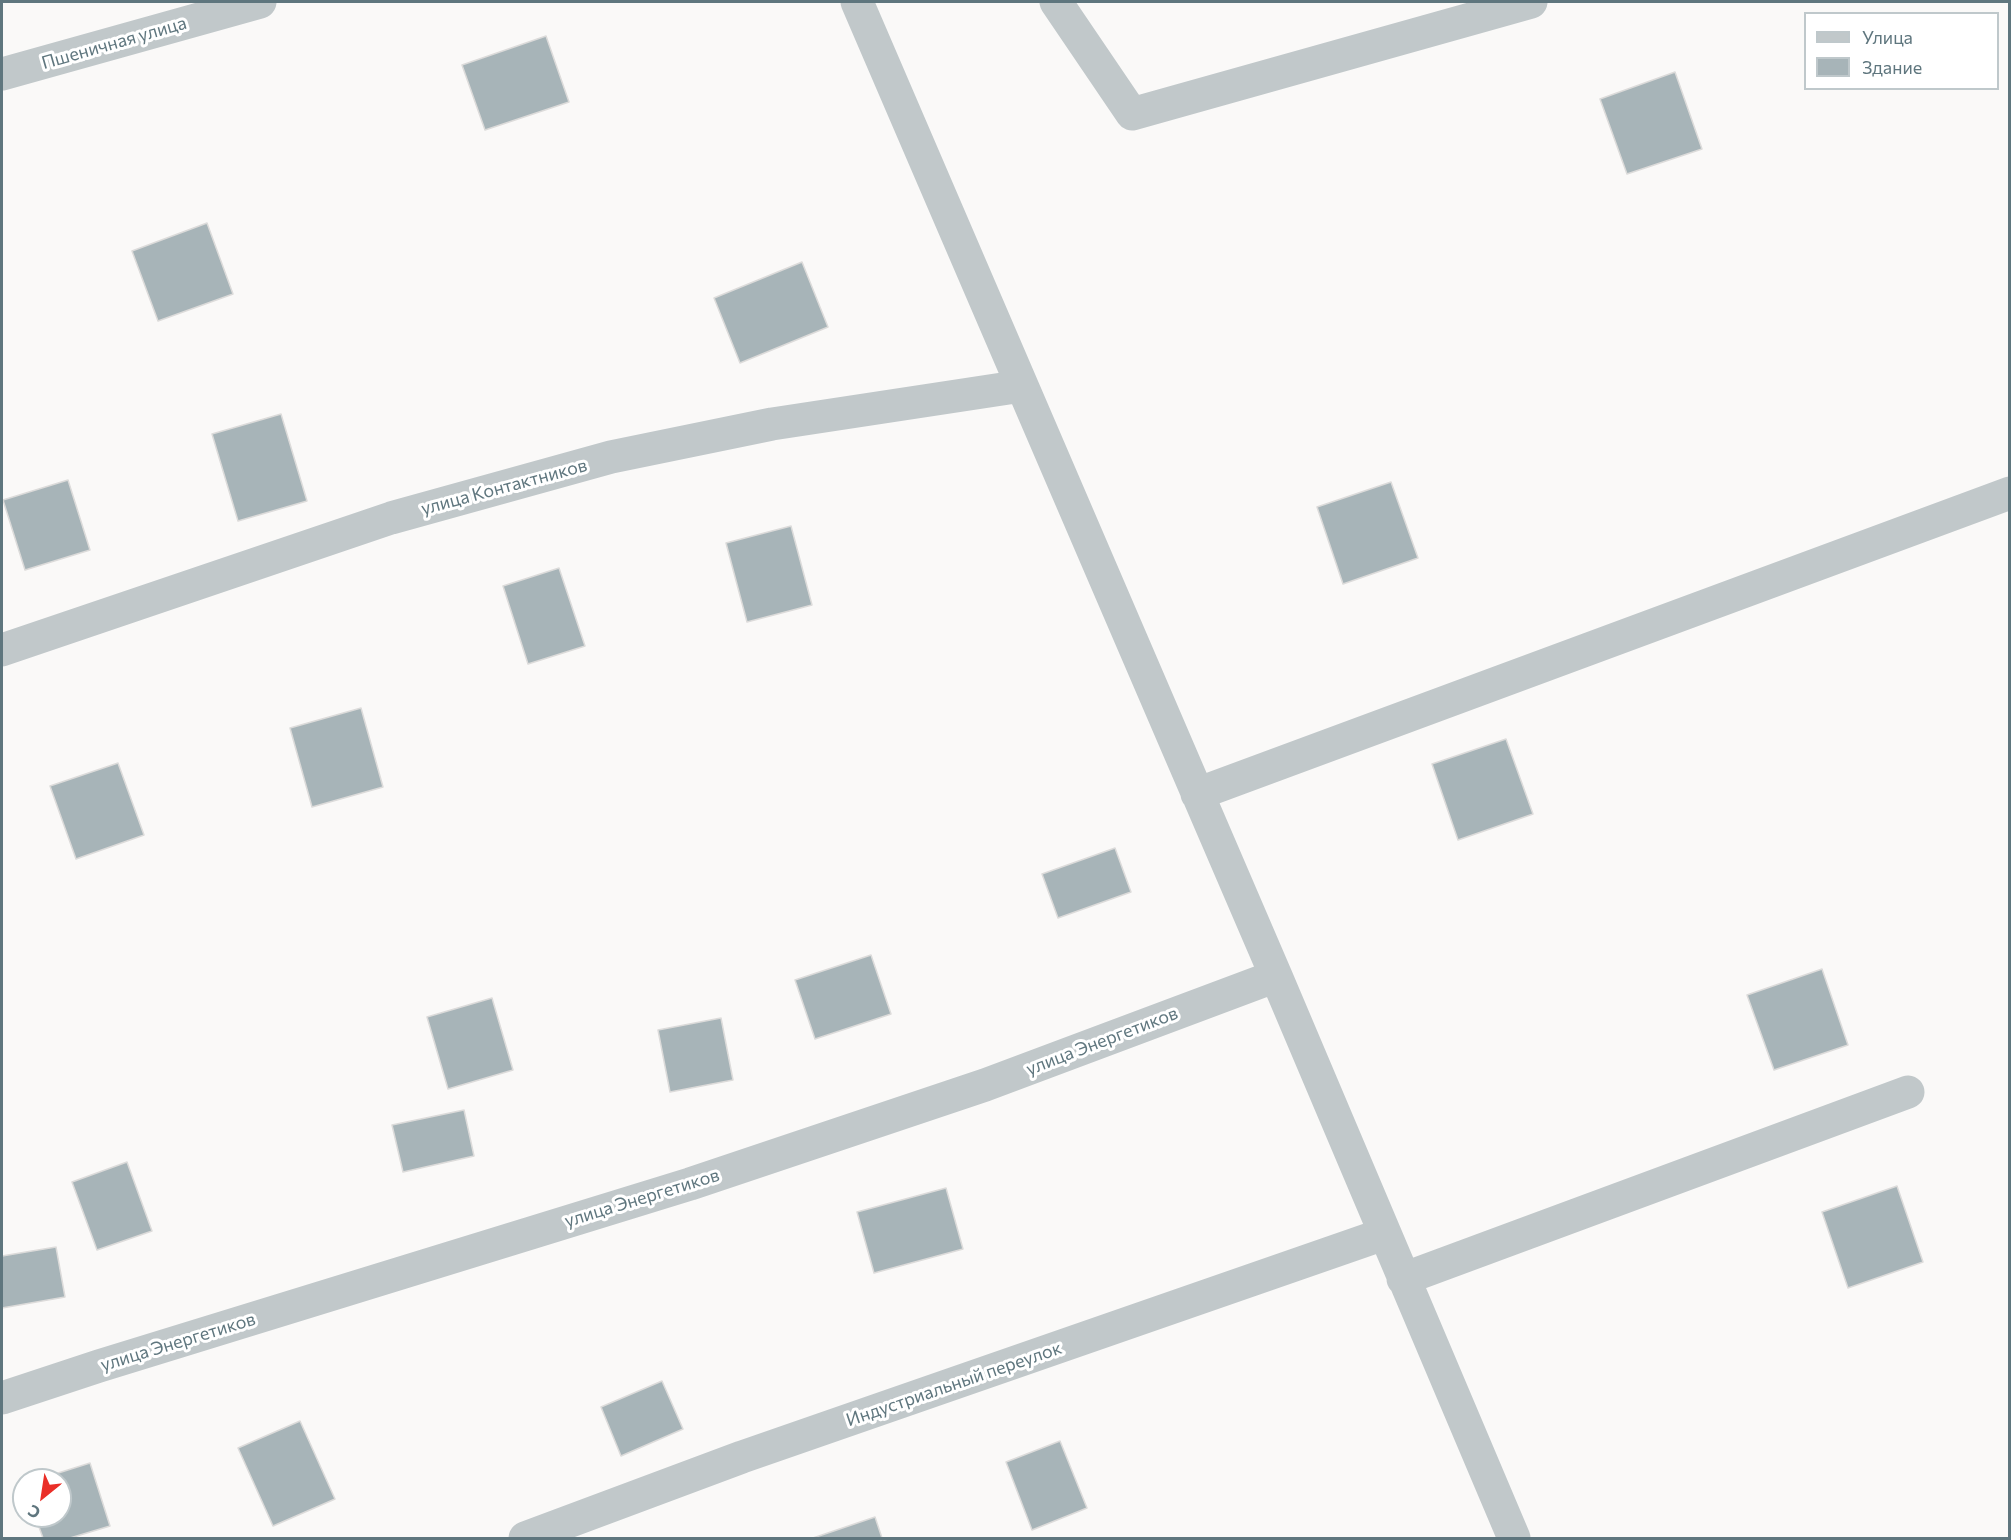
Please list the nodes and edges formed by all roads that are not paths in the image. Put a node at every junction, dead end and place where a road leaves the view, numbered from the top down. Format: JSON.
{"nodes":[{"id":1,"x":260,"y":2,"type":"edge"},
{"id":2,"x":857,"y":2,"type":"edge"},
{"id":3,"x":1056,"y":2,"type":"edge"},
{"id":4,"x":1531,"y":2,"type":"edge"},
{"id":5,"x":2,"y":74,"type":"edge"},
{"id":6,"x":1022,"y":386,"type":"junction"},
{"id":7,"x":2010,"y":494,"type":"edge"},
{"id":8,"x":2,"y":650,"type":"edge"},
{"id":9,"x":1197,"y":794,"type":"junction"},
{"id":10,"x":1276,"y":976,"type":"junction"},
{"id":11,"x":1908,"y":1092,"type":"dead end"},
{"id":12,"x":1384,"y":1234,"type":"junction"},
{"id":13,"x":1403,"y":1279,"type":"junction"},
{"id":14,"x":2,"y":1398,"type":"edge"},
{"id":15,"x":525,"y":1539,"type":"edge"},
{"id":16,"x":1514,"y":1539,"type":"edge"}],
"edges":[{"from":1,"to":5,"type":"street","name":"Пшеничная улица"},
{"from":2,"to":6,"type":"street"},
{"from":3,"to":4,"type":"street"},
{"from":6,"to":8,"type":"street","name":"улица Контактников"},
{"from":6,"to":9,"type":"street"},
{"from":7,"to":9,"type":"street"},
{"from":9,"to":10,"type":"street"},
{"from":10,"to":12,"type":"street"},
{"from":10,"to":14,"type":"street","name":"улица Энергетиков"},
{"from":11,"to":13,"type":"street"},
{"from":12,"to":13,"type":"street"},
{"from":12,"to":15,"type":"street","name":"Индустриальный переулок"},
{"from":13,"to":16,"type":"street"}]}
